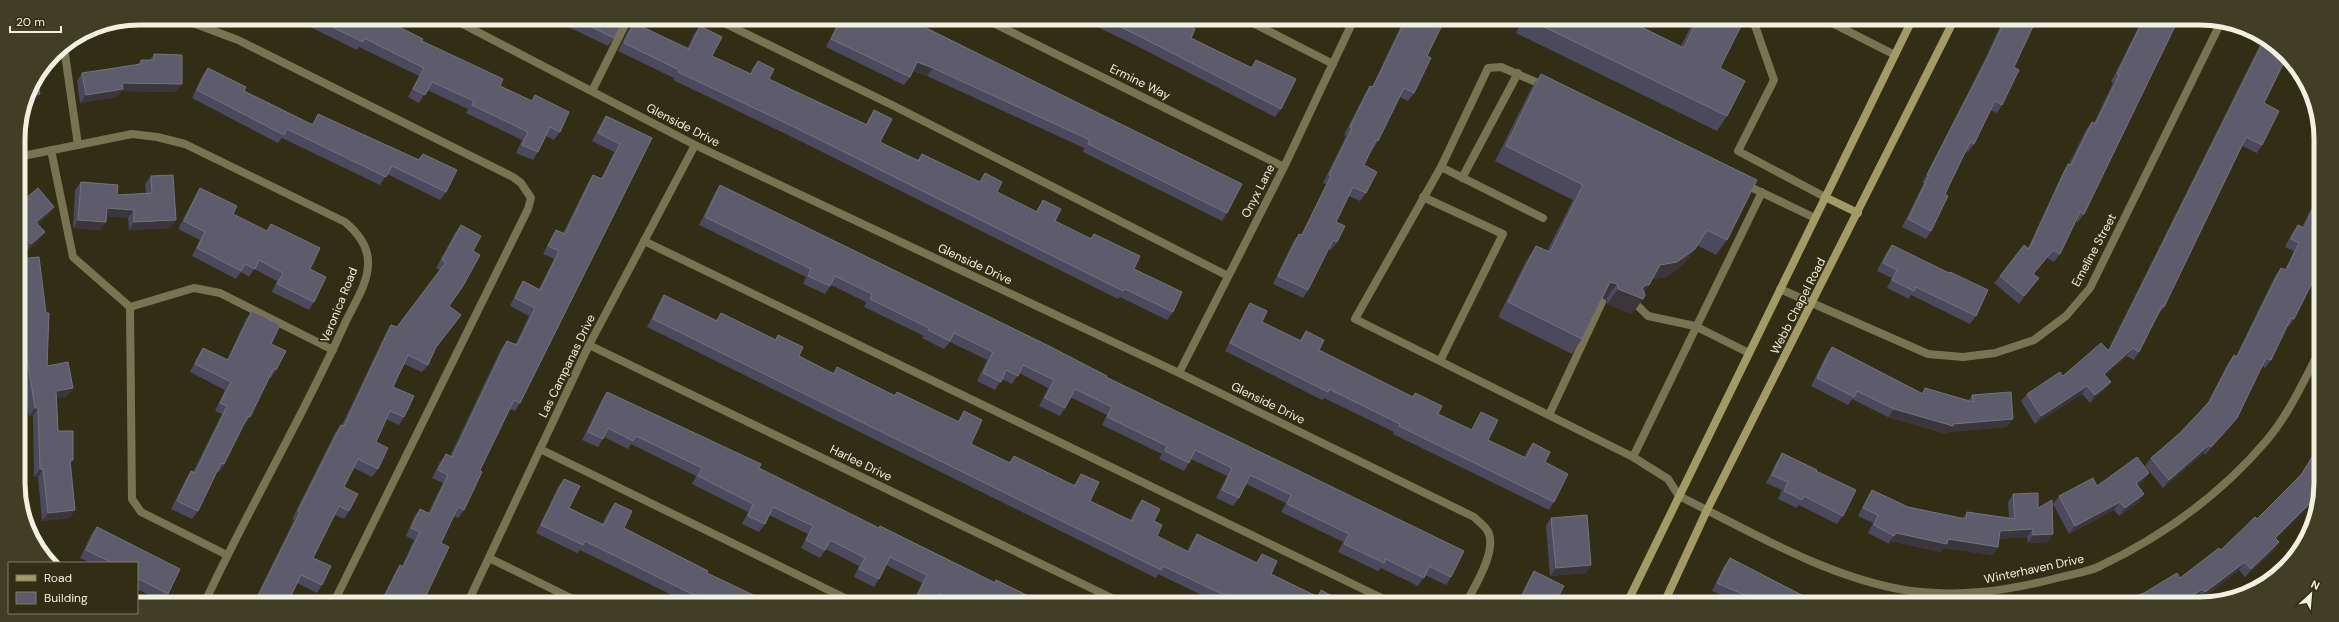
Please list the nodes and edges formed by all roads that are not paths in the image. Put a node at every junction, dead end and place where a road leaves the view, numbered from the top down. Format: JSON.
{"nodes":[{"id":1,"x":198,"y":25,"type":"edge"},
{"id":2,"x":465,"y":25,"type":"edge"},
{"id":3,"x":625,"y":25,"type":"edge"},
{"id":4,"x":728,"y":25,"type":"edge"},
{"id":5,"x":997,"y":25,"type":"edge"},
{"id":6,"x":1257,"y":25,"type":"edge"},
{"id":7,"x":1351,"y":25,"type":"edge"},
{"id":8,"x":1755,"y":25,"type":"edge"},
{"id":9,"x":1836,"y":25,"type":"edge"},
{"id":10,"x":1910,"y":25,"type":"edge"},
{"id":11,"x":1952,"y":25,"type":"edge"},
{"id":12,"x":2219,"y":27,"type":"edge"},
{"id":13,"x":65,"y":52,"type":"edge"},
{"id":14,"x":1895,"y":55,"type":"junction"},
{"id":15,"x":1333,"y":64,"type":"junction"},
{"id":16,"x":1518,"y":73,"type":"junction"},
{"id":17,"x":592,"y":91,"type":"junction"},
{"id":18,"x":1554,"y":91,"type":"edge"},
{"id":19,"x":78,"y":145,"type":"junction"},
{"id":20,"x":695,"y":145,"type":"junction"},
{"id":21,"x":51,"y":150,"type":"junction"},
{"id":22,"x":25,"y":156,"type":"edge"},
{"id":23,"x":1284,"y":167,"type":"junction"},
{"id":24,"x":1441,"y":167,"type":"junction"},
{"id":25,"x":1462,"y":178,"type":"junction"},
{"id":26,"x":1734,"y":178,"type":"edge"},
{"id":27,"x":1762,"y":192,"type":"junction"},
{"id":28,"x":1423,"y":196,"type":"junction"},
{"id":29,"x":1825,"y":197,"type":"junction"},
{"id":30,"x":1858,"y":213,"type":"junction"},
{"id":31,"x":1543,"y":218,"type":"dead end"},
{"id":32,"x":1815,"y":218,"type":"junction"},
{"id":33,"x":644,"y":240,"type":"junction"},
{"id":34,"x":1228,"y":276,"type":"junction"},
{"id":35,"x":1780,"y":289,"type":"junction"},
{"id":36,"x":1602,"y":302,"type":"edge"},
{"id":37,"x":1812,"y":304,"type":"junction"},
{"id":38,"x":1637,"y":305,"type":"edge"},
{"id":39,"x":130,"y":307,"type":"junction"},
{"id":40,"x":1696,"y":326,"type":"junction"},
{"id":41,"x":589,"y":345,"type":"junction"},
{"id":42,"x":333,"y":350,"type":"junction"},
{"id":43,"x":1749,"y":353,"type":"junction"},
{"id":44,"x":1440,"y":361,"type":"junction"},
{"id":45,"x":2314,"y":362,"type":"edge"},
{"id":46,"x":1179,"y":373,"type":"junction"},
{"id":47,"x":1549,"y":415,"type":"junction"},
{"id":48,"x":540,"y":449,"type":"junction"},
{"id":49,"x":1633,"y":457,"type":"junction"},
{"id":50,"x":1679,"y":496,"type":"junction"},
{"id":51,"x":1708,"y":510,"type":"junction"},
{"id":52,"x":227,"y":555,"type":"junction"},
{"id":53,"x":489,"y":558,"type":"junction"},
{"id":54,"x":207,"y":597,"type":"edge"},
{"id":55,"x":336,"y":597,"type":"edge"},
{"id":56,"x":470,"y":597,"type":"edge"},
{"id":57,"x":569,"y":597,"type":"edge"},
{"id":58,"x":843,"y":597,"type":"edge"},
{"id":59,"x":1110,"y":597,"type":"edge"},
{"id":60,"x":1380,"y":597,"type":"edge"},
{"id":61,"x":1469,"y":597,"type":"edge"},
{"id":62,"x":1630,"y":597,"type":"edge"},
{"id":63,"x":1667,"y":597,"type":"edge"}],
"edges":[{"from":1,"to":55,"type":"street"},
{"from":2,"to":17,"type":"street","name":"Glenside Drive"},
{"from":3,"to":17,"type":"street"},
{"from":4,"to":34,"type":"street"},
{"from":5,"to":23,"type":"street","name":"Ermine Way"},
{"from":6,"to":15,"type":"street"},
{"from":7,"to":15,"type":"street","name":"Onyx Lane"},
{"from":8,"to":29,"type":"street"},
{"from":9,"to":14,"type":"street"},
{"from":10,"to":14,"type":"main road","name":"Webb Chapel Road"},
{"from":11,"to":30,"type":"main road","name":"Webb Chapel Road"},
{"from":12,"to":37,"type":"street","name":"Emeline Street"},
{"from":13,"to":19,"type":"street"},
{"from":14,"to":29,"type":"main road","name":"Webb Chapel Road"},
{"from":15,"to":23,"type":"street","name":"Onyx Lane"},
{"from":16,"to":18,"type":"street"},
{"from":16,"to":24,"type":"street"},
{"from":16,"to":25,"type":"street"},
{"from":17,"to":20,"type":"street","name":"Glenside Drive"},
{"from":19,"to":21,"type":"street","name":"Veronica Road"},
{"from":19,"to":42,"type":"street","name":"Veronica Road"},
{"from":20,"to":33,"type":"street","name":"Las Campanas Drive"},
{"from":20,"to":46,"type":"street","name":"Glenside Drive"},
{"from":21,"to":22,"type":"street","name":"Veronica Road"},
{"from":21,"to":39,"type":"street"},
{"from":23,"to":34,"type":"street","name":"Onyx Lane"},
{"from":24,"to":25,"type":"street"},
{"from":24,"to":28,"type":"street"},
{"from":25,"to":31,"type":"street"},
{"from":26,"to":27,"type":"street"},
{"from":27,"to":32,"type":"street"},
{"from":27,"to":40,"type":"street"},
{"from":28,"to":44,"type":"street"},
{"from":28,"to":44,"type":"street"},
{"from":29,"to":30,"type":"main road"},
{"from":29,"to":32,"type":"main road","name":"Webb Chapel Road"},
{"from":30,"to":37,"type":"main road","name":"Webb Chapel Road"},
{"from":32,"to":35,"type":"main road","name":"Webb Chapel Road"},
{"from":33,"to":41,"type":"street","name":"Las Campanas Drive"},
{"from":33,"to":60,"type":"street"},
{"from":34,"to":46,"type":"street","name":"Onyx Lane"},
{"from":35,"to":37,"type":"street","name":"Emeline Street"},
{"from":35,"to":43,"type":"main road","name":"Webb Chapel Road"},
{"from":36,"to":47,"type":"street"},
{"from":37,"to":51,"type":"main road","name":"Webb Chapel Road"},
{"from":38,"to":40,"type":"street"},
{"from":39,"to":42,"type":"street"},
{"from":39,"to":52,"type":"street"},
{"from":40,"to":43,"type":"street"},
{"from":40,"to":49,"type":"street"},
{"from":41,"to":48,"type":"street","name":"Las Campanas Drive"},
{"from":41,"to":59,"type":"street","name":"Harlee Drive"},
{"from":42,"to":52,"type":"street","name":"Veronica Road"},
{"from":43,"to":50,"type":"main road","name":"Webb Chapel Road"},
{"from":44,"to":47,"type":"street"},
{"from":45,"to":51,"type":"street","name":"Winterhaven Drive"},
{"from":46,"to":61,"type":"street","name":"Glenside Drive"},
{"from":47,"to":49,"type":"street"},
{"from":48,"to":53,"type":"street","name":"Las Campanas Drive"},
{"from":48,"to":58,"type":"street"},
{"from":49,"to":50,"type":"street"},
{"from":50,"to":51,"type":"street","name":"Winterhaven Drive"},
{"from":50,"to":62,"type":"main road","name":"Webb Chapel Road"},
{"from":51,"to":63,"type":"main road","name":"Webb Chapel Road"},
{"from":52,"to":54,"type":"street","name":"Veronica Road"},
{"from":53,"to":56,"type":"street","name":"Las Campanas Drive"},
{"from":53,"to":57,"type":"street"}]}
